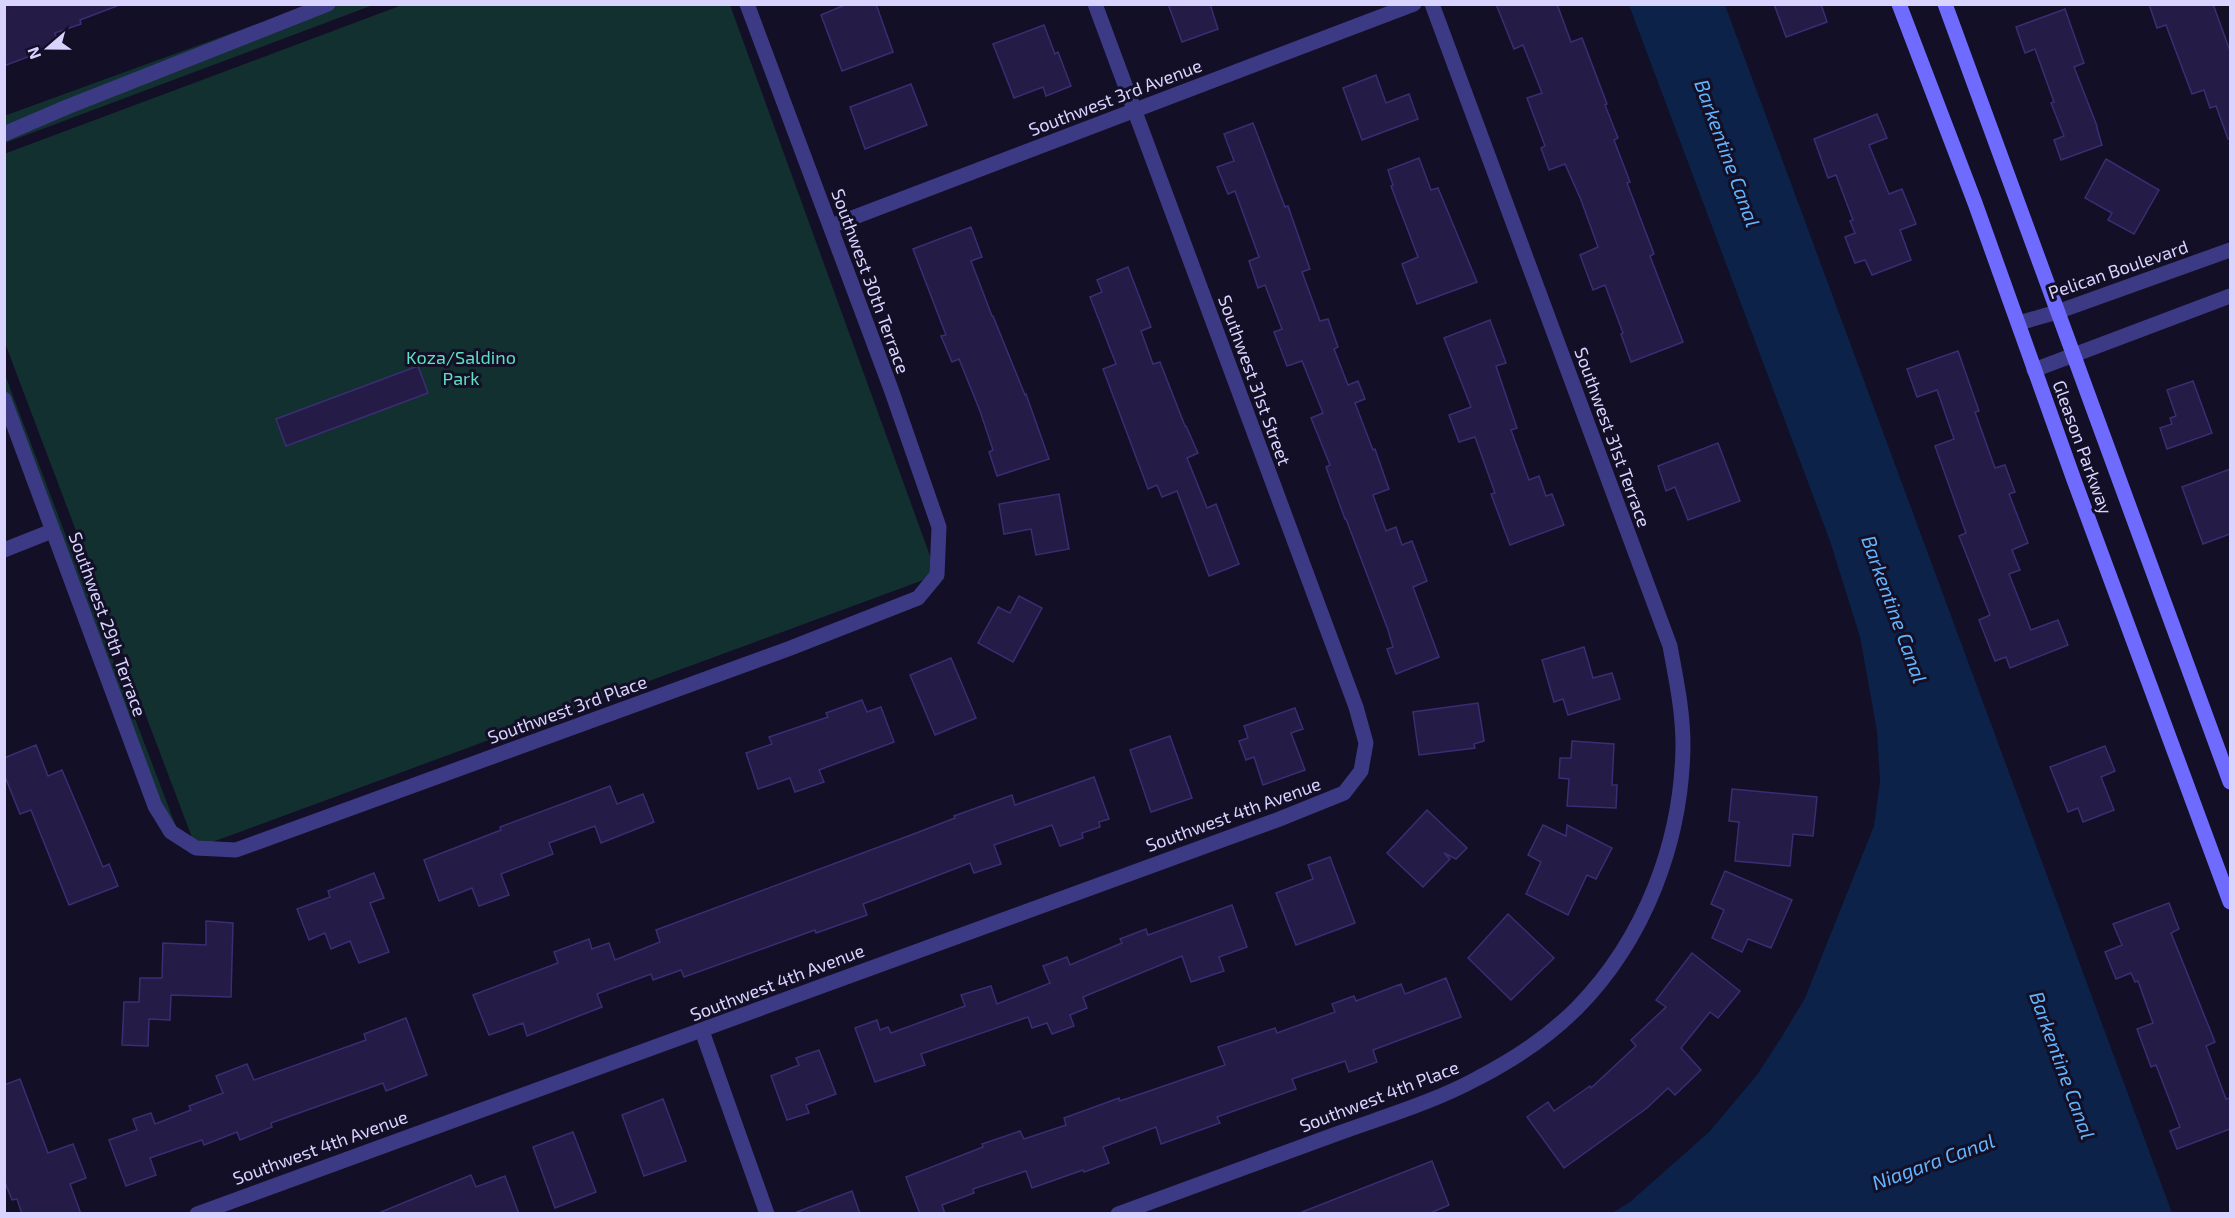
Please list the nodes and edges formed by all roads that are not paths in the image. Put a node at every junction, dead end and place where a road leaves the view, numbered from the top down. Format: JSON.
{"nodes":[{"id":1,"x":747,"y":4,"type":"edge"},
{"id":2,"x":1095,"y":4,"type":"edge"},
{"id":3,"x":1414,"y":4,"type":"edge"},
{"id":4,"x":1432,"y":4,"type":"edge"},
{"id":5,"x":1899,"y":4,"type":"edge"},
{"id":6,"x":1945,"y":4,"type":"edge"},
{"id":7,"x":326,"y":5,"type":"edge"},
{"id":8,"x":1135,"y":110,"type":"junction"},
{"id":9,"x":4,"y":134,"type":"edge"},
{"id":10,"x":831,"y":226,"type":"junction"},
{"id":11,"x":2230,"y":250,"type":"edge"},
{"id":12,"x":2230,"y":296,"type":"edge"},
{"id":13,"x":2057,"y":312,"type":"junction"},
{"id":14,"x":2019,"y":323,"type":"junction"},
{"id":15,"x":2075,"y":356,"type":"junction"},
{"id":16,"x":2034,"y":369,"type":"junction"},
{"id":17,"x":4,"y":399,"type":"edge"},
{"id":18,"x":52,"y":531,"type":"junction"},
{"id":19,"x":4,"y":550,"type":"edge"},
{"id":20,"x":937,"y":575,"type":"joint"},
{"id":21,"x":1361,"y":771,"type":"joint"},
{"id":22,"x":2230,"y":782,"type":"edge"},
{"id":23,"x":196,"y":848,"type":"joint"},
{"id":24,"x":1653,"y":894,"type":"joint"},
{"id":25,"x":2230,"y":902,"type":"edge"},
{"id":26,"x":702,"y":1031,"type":"junction"},
{"id":27,"x":196,"y":1214,"type":"edge"},
{"id":28,"x":767,"y":1214,"type":"edge"},
{"id":29,"x":1118,"y":1214,"type":"edge"}],
"edges":[{"from":1,"to":10,"type":"street","name":"Southwest 30th Terrace"},
{"from":2,"to":8,"type":"street","name":"Southwest 31st Street"},
{"from":3,"to":8,"type":"street","name":"Southwest 3rd Avenue"},
{"from":4,"to":24,"type":"street","name":"Southwest 31st Terrace"},
{"from":5,"to":14,"type":"main road","name":"Gleason Parkway"},
{"from":6,"to":13,"type":"main road","name":"Gleason Parkway"},
{"from":7,"to":9,"type":"street"},
{"from":8,"to":10,"type":"street","name":"Southwest 3rd Avenue"},
{"from":8,"to":21,"type":"street","name":"Southwest 31st Street"},
{"from":10,"to":20,"type":"street","name":"Southwest 30th Terrace"},
{"from":11,"to":13,"type":"street","name":"Pelican Boulevard"},
{"from":12,"to":15,"type":"street"},
{"from":13,"to":14,"type":"street","name":"Pelican Boulevard"},
{"from":13,"to":15,"type":"main road","name":"Gleason Parkway"},
{"from":14,"to":16,"type":"main road","name":"Gleason Parkway"},
{"from":15,"to":16,"type":"street"},
{"from":15,"to":22,"type":"main road","name":"Gleason Parkway"},
{"from":16,"to":25,"type":"main road","name":"Gleason Parkway"},
{"from":17,"to":18,"type":"street","name":"Southwest 29th Terrace"},
{"from":18,"to":19,"type":"street"},
{"from":18,"to":23,"type":"street","name":"Southwest 29th Terrace"},
{"from":20,"to":23,"type":"street","name":"Southwest 3rd Place"},
{"from":21,"to":26,"type":"street","name":"Southwest 4th Avenue"},
{"from":24,"to":29,"type":"street","name":"Southwest 4th Place"},
{"from":26,"to":27,"type":"street","name":"Southwest 4th Avenue"},
{"from":26,"to":28,"type":"street"}]}
